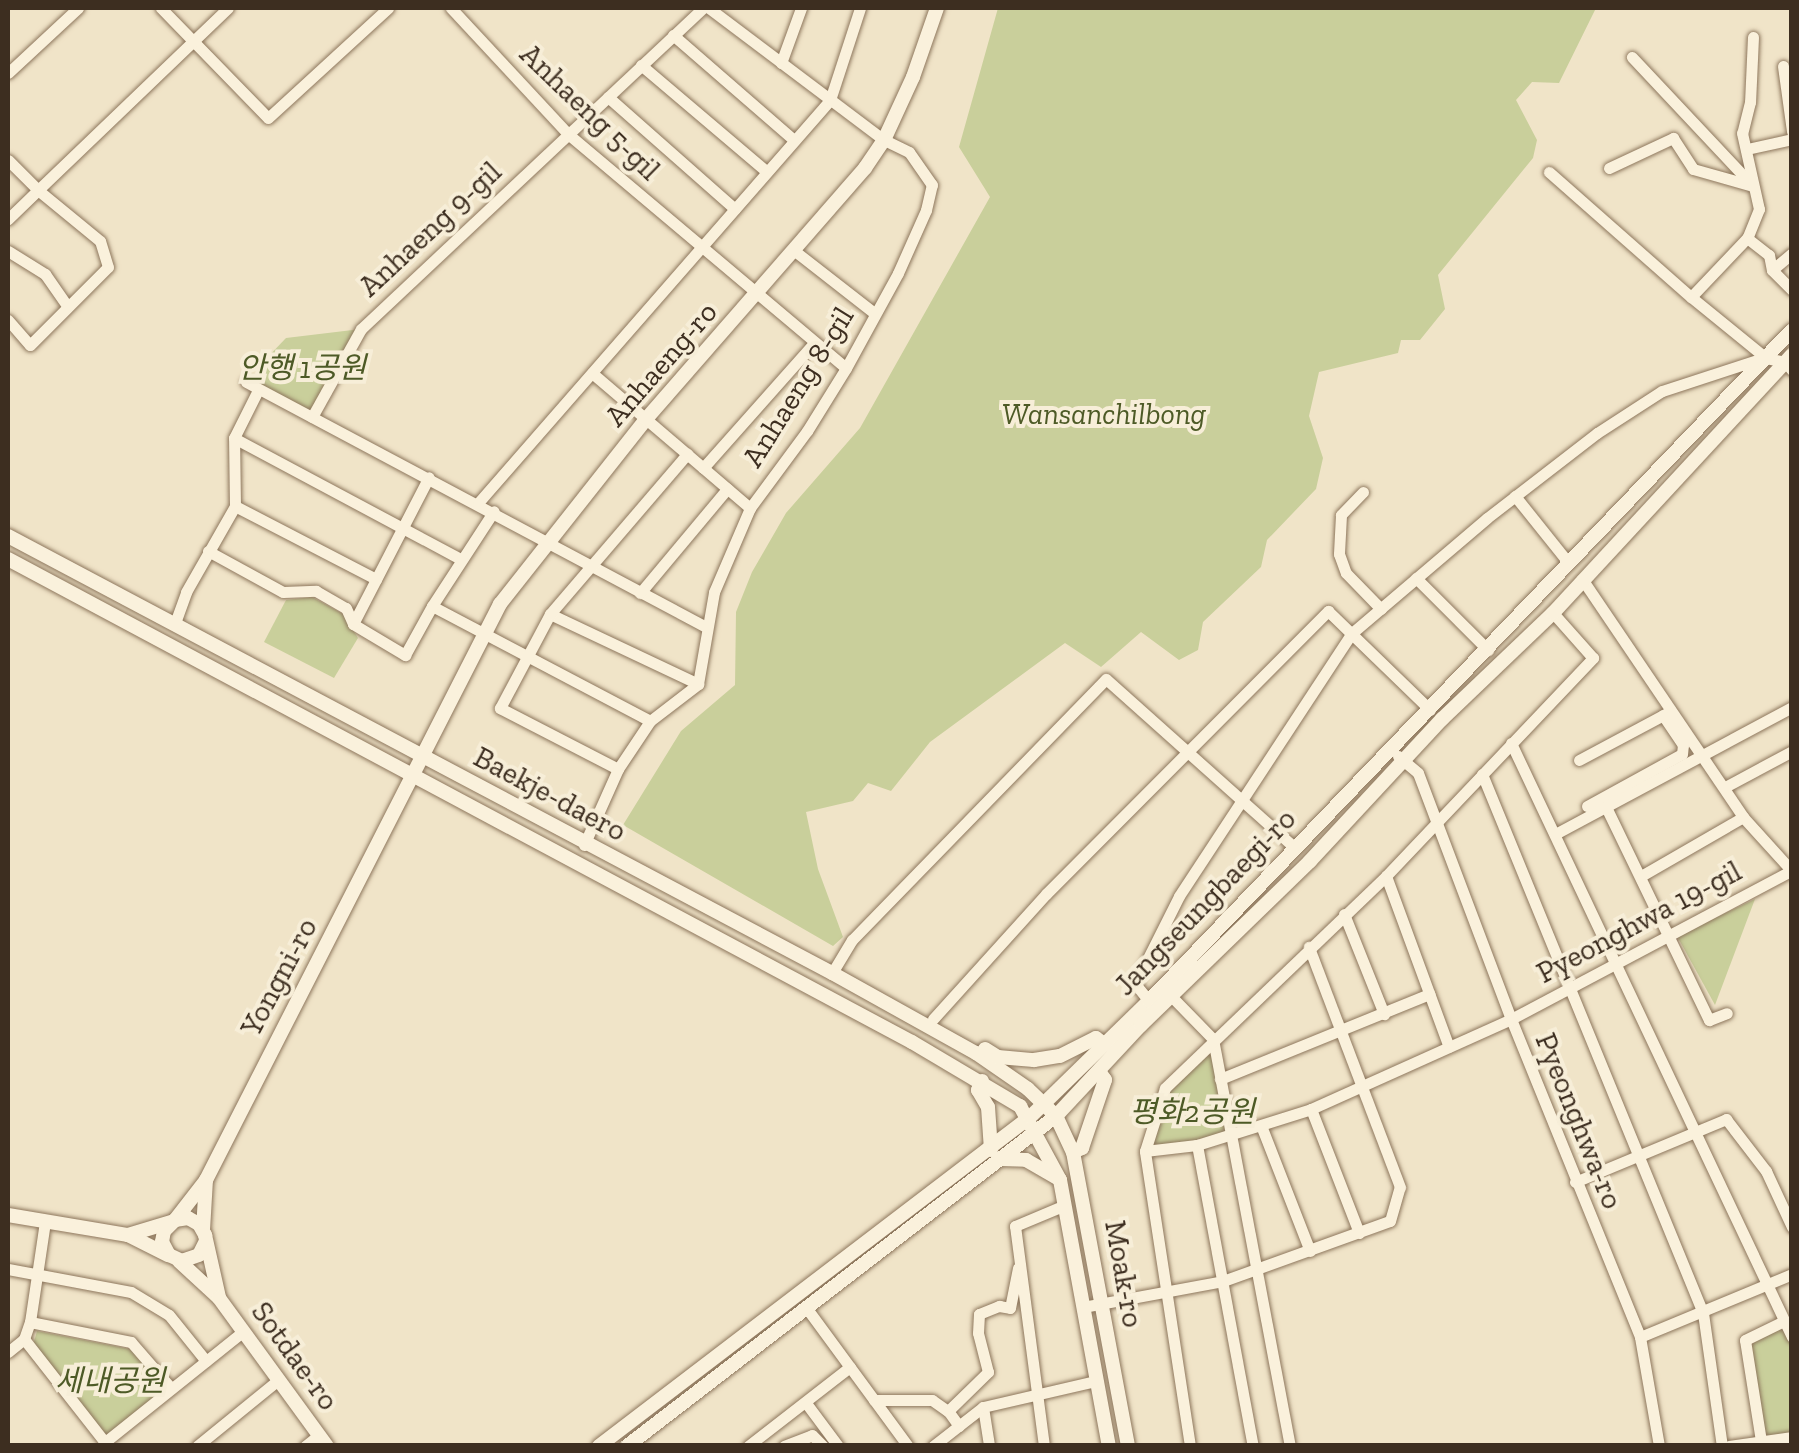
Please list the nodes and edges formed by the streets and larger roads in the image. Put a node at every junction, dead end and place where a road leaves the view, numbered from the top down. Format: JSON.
{"nodes":[{"id":1,"x":78,"y":8,"type":"edge"},
{"id":2,"x":161,"y":8,"type":"edge"},
{"id":3,"x":228,"y":8,"type":"edge"},
{"id":4,"x":388,"y":8,"type":"edge"},
{"id":5,"x":450,"y":8,"type":"edge"},
{"id":6,"x":706,"y":8,"type":"edge"},
{"id":7,"x":801,"y":8,"type":"edge"},
{"id":8,"x":860,"y":8,"type":"edge"},
{"id":9,"x":937,"y":8,"type":"edge"},
{"id":10,"x":673,"y":35,"type":"junction"},
{"id":11,"x":1754,"y":37,"type":"dead end"},
{"id":12,"x":193,"y":41,"type":"junction"},
{"id":13,"x":1632,"y":57,"type":"dead end"},
{"id":14,"x":781,"y":63,"type":"junction"},
{"id":15,"x":641,"y":65,"type":"junction"},
{"id":16,"x":1784,"y":66,"type":"dead end"},
{"id":17,"x":8,"y":73,"type":"edge"},
{"id":18,"x":608,"y":97,"type":"junction"},
{"id":19,"x":830,"y":100,"type":"junction"},
{"id":20,"x":1792,"y":131,"type":"edge"},
{"id":21,"x":568,"y":134,"type":"junction"},
{"id":22,"x":1792,"y":139,"type":"edge"},
{"id":23,"x":794,"y":140,"type":"junction"},
{"id":24,"x":884,"y":140,"type":"junction"},
{"id":25,"x":1747,"y":149,"type":"junction"},
{"id":26,"x":8,"y":160,"type":"edge"},
{"id":27,"x":1610,"y":168,"type":"dead end"},
{"id":28,"x":767,"y":172,"type":"junction"},
{"id":29,"x":1549,"y":172,"type":"dead end"},
{"id":30,"x":1753,"y":186,"type":"junction"},
{"id":31,"x":38,"y":190,"type":"junction"},
{"id":32,"x":735,"y":209,"type":"junction"},
{"id":33,"x":8,"y":219,"type":"edge"},
{"id":34,"x":1747,"y":238,"type":"junction"},
{"id":35,"x":701,"y":248,"type":"junction"},
{"id":36,"x":8,"y":251,"type":"edge"},
{"id":37,"x":796,"y":252,"type":"junction"},
{"id":38,"x":1792,"y":252,"type":"edge"},
{"id":39,"x":1772,"y":270,"type":"junction"},
{"id":40,"x":1792,"y":290,"type":"edge"},
{"id":41,"x":758,"y":296,"type":"junction"},
{"id":42,"x":1690,"y":296,"type":"junction"},
{"id":43,"x":68,"y":307,"type":"junction"},
{"id":44,"x":874,"y":313,"type":"junction"},
{"id":45,"x":8,"y":320,"type":"edge"},
{"id":46,"x":1792,"y":330,"type":"edge"},
{"id":47,"x":813,"y":344,"type":"junction"},
{"id":48,"x":1766,"y":358,"type":"junction"},
{"id":49,"x":1789,"y":362,"type":"edge"},
{"id":50,"x":846,"y":368,"type":"junction"},
{"id":51,"x":592,"y":372,"type":"junction"},
{"id":52,"x":246,"y":382,"type":"dead end"},
{"id":53,"x":258,"y":390,"type":"junction"},
{"id":54,"x":312,"y":418,"type":"junction"},
{"id":55,"x":646,"y":419,"type":"junction"},
{"id":56,"x":234,"y":438,"type":"junction"},
{"id":57,"x":686,"y":454,"type":"junction"},
{"id":58,"x":703,"y":468,"type":"junction"},
{"id":59,"x":429,"y":478,"type":"junction"},
{"id":60,"x":727,"y":489,"type":"junction"},
{"id":61,"x":1363,"y":492,"type":"dead end"},
{"id":62,"x":1515,"y":496,"type":"junction"},
{"id":63,"x":478,"y":503,"type":"junction"},
{"id":64,"x":235,"y":506,"type":"junction"},
{"id":65,"x":750,"y":508,"type":"junction"},
{"id":66,"x":494,"y":511,"type":"junction"},
{"id":67,"x":403,"y":528,"type":"junction"},
{"id":68,"x":8,"y":536,"type":"edge"},
{"id":69,"x":551,"y":542,"type":"junction"},
{"id":70,"x":208,"y":551,"type":"junction"},
{"id":71,"x":461,"y":558,"type":"junction"},
{"id":72,"x":8,"y":559,"type":"edge"},
{"id":73,"x":1567,"y":561,"type":"junction"},
{"id":74,"x":590,"y":564,"type":"junction"},
{"id":75,"x":1416,"y":578,"type":"junction"},
{"id":76,"x":376,"y":579,"type":"junction"},
{"id":77,"x":1582,"y":579,"type":"junction"},
{"id":78,"x":640,"y":593,"type":"junction"},
{"id":79,"x":432,"y":606,"type":"junction"},
{"id":80,"x":1381,"y":609,"type":"junction"},
{"id":81,"x":1553,"y":613,"type":"junction"},
{"id":82,"x":550,"y":614,"type":"junction"},
{"id":83,"x":175,"y":623,"type":"junction"},
{"id":84,"x":353,"y":624,"type":"junction"},
{"id":85,"x":706,"y":627,"type":"junction"},
{"id":86,"x":1352,"y":633,"type":"junction"},
{"id":87,"x":484,"y":635,"type":"junction"},
{"id":88,"x":1488,"y":650,"type":"junction"},
{"id":89,"x":524,"y":656,"type":"junction"},
{"id":90,"x":698,"y":684,"type":"junction"},
{"id":91,"x":1792,"y":707,"type":"edge"},
{"id":92,"x":1430,"y":710,"type":"junction"},
{"id":93,"x":1668,"y":712,"type":"junction"},
{"id":94,"x":650,"y":721,"type":"junction"},
{"id":95,"x":1511,"y":743,"type":"junction"},
{"id":96,"x":1390,"y":750,"type":"junction"},
{"id":97,"x":1187,"y":751,"type":"junction"},
{"id":98,"x":1792,"y":751,"type":"edge"},
{"id":99,"x":1705,"y":754,"type":"junction"},
{"id":100,"x":424,"y":756,"type":"junction"},
{"id":101,"x":1578,"y":760,"type":"dead end"},
{"id":102,"x":1405,"y":762,"type":"junction"},
{"id":103,"x":618,"y":769,"type":"junction"},
{"id":104,"x":1482,"y":774,"type":"junction"},
{"id":105,"x":412,"y":776,"type":"junction"},
{"id":106,"x":1725,"y":787,"type":"junction"},
{"id":107,"x":1244,"y":800,"type":"junction"},
{"id":108,"x":1606,"y":805,"type":"junction"},
{"id":109,"x":1587,"y":806,"type":"dead end"},
{"id":110,"x":1744,"y":816,"type":"junction"},
{"id":111,"x":1436,"y":820,"type":"junction"},
{"id":112,"x":1557,"y":833,"type":"junction"},
{"id":113,"x":584,"y":844,"type":"junction"},
{"id":114,"x":1295,"y":848,"type":"junction"},
{"id":115,"x":1791,"y":870,"type":"edge"},
{"id":116,"x":1386,"y":876,"type":"junction"},
{"id":117,"x":1641,"y":876,"type":"junction"},
{"id":118,"x":1344,"y":914,"type":"junction"},
{"id":119,"x":1667,"y":934,"type":"junction"},
{"id":120,"x":1308,"y":946,"type":"junction"},
{"id":121,"x":1615,"y":961,"type":"junction"},
{"id":122,"x":832,"y":973,"type":"junction"},
{"id":123,"x":1567,"y":986,"type":"junction"},
{"id":124,"x":1430,"y":994,"type":"junction"},
{"id":125,"x":1172,"y":997,"type":"junction"},
{"id":126,"x":1149,"y":1001,"type":"junction"},
{"id":127,"x":902,"y":1011,"type":"junction"},
{"id":128,"x":1726,"y":1013,"type":"dead end"},
{"id":129,"x":1384,"y":1014,"type":"junction"},
{"id":130,"x":932,"y":1019,"type":"junction"},
{"id":131,"x":1511,"y":1019,"type":"junction"},
{"id":132,"x":1340,"y":1032,"type":"junction"},
{"id":133,"x":1213,"y":1039,"type":"junction"},
{"id":134,"x":1105,"y":1045,"type":"junction"},
{"id":135,"x":1449,"y":1047,"type":"junction"},
{"id":136,"x":1099,"y":1071,"type":"junction"},
{"id":137,"x":1220,"y":1080,"type":"junction"},
{"id":138,"x":982,"y":1082,"type":"junction"},
{"id":139,"x":1360,"y":1087,"type":"junction"},
{"id":140,"x":1045,"y":1104,"type":"junction"},
{"id":141,"x":1311,"y":1109,"type":"junction"},
{"id":142,"x":1056,"y":1116,"type":"junction"},
{"id":143,"x":1030,"y":1118,"type":"junction"},
{"id":144,"x":1262,"y":1128,"type":"junction"},
{"id":145,"x":1037,"y":1132,"type":"junction"},
{"id":146,"x":1696,"y":1132,"type":"junction"},
{"id":147,"x":1231,"y":1136,"type":"junction"},
{"id":148,"x":1197,"y":1145,"type":"junction"},
{"id":149,"x":1073,"y":1152,"type":"junction"},
{"id":150,"x":1144,"y":1152,"type":"junction"},
{"id":151,"x":996,"y":1154,"type":"junction"},
{"id":152,"x":1637,"y":1156,"type":"junction"},
{"id":153,"x":206,"y":1180,"type":"junction"},
{"id":154,"x":1060,"y":1180,"type":"junction"},
{"id":155,"x":1575,"y":1182,"type":"junction"},
{"id":156,"x":1064,"y":1206,"type":"junction"},
{"id":157,"x":8,"y":1216,"type":"edge"},
{"id":158,"x":173,"y":1221,"type":"junction"},
{"id":159,"x":45,"y":1222,"type":"junction"},
{"id":160,"x":1792,"y":1228,"type":"edge"},
{"id":161,"x":1360,"y":1232,"type":"junction"},
{"id":162,"x":128,"y":1234,"type":"junction"},
{"id":163,"x":204,"y":1237,"type":"junction"},
{"id":164,"x":1310,"y":1251,"type":"junction"},
{"id":165,"x":1021,"y":1254,"type":"junction"},
{"id":166,"x":174,"y":1258,"type":"junction"},
{"id":167,"x":8,"y":1269,"type":"edge"},
{"id":168,"x":1257,"y":1269,"type":"junction"},
{"id":169,"x":36,"y":1272,"type":"junction"},
{"id":170,"x":1792,"y":1274,"type":"edge"},
{"id":171,"x":1223,"y":1281,"type":"junction"},
{"id":172,"x":1767,"y":1285,"type":"junction"},
{"id":173,"x":1166,"y":1292,"type":"junction"},
{"id":174,"x":219,"y":1298,"type":"junction"},
{"id":175,"x":1102,"y":1304,"type":"junction"},
{"id":176,"x":1084,"y":1306,"type":"junction"},
{"id":177,"x":808,"y":1310,"type":"junction"},
{"id":178,"x":1702,"y":1312,"type":"junction"},
{"id":179,"x":1784,"y":1321,"type":"junction"},
{"id":180,"x":30,"y":1322,"type":"junction"},
{"id":181,"x":241,"y":1332,"type":"junction"},
{"id":182,"x":1640,"y":1337,"type":"junction"},
{"id":183,"x":1792,"y":1337,"type":"edge"},
{"id":184,"x":24,"y":1339,"type":"junction"},
{"id":185,"x":8,"y":1352,"type":"edge"},
{"id":186,"x":206,"y":1361,"type":"junction"},
{"id":187,"x":850,"y":1367,"type":"junction"},
{"id":188,"x":277,"y":1381,"type":"junction"},
{"id":189,"x":1096,"y":1381,"type":"junction"},
{"id":190,"x":171,"y":1388,"type":"junction"},
{"id":191,"x":1034,"y":1394,"type":"junction"},
{"id":192,"x":874,"y":1400,"type":"junction"},
{"id":193,"x":806,"y":1403,"type":"junction"},
{"id":194,"x":983,"y":1407,"type":"junction"},
{"id":195,"x":948,"y":1411,"type":"junction"},
{"id":196,"x":959,"y":1426,"type":"junction"},
{"id":197,"x":323,"y":1440,"type":"edge"},
{"id":198,"x":1785,"y":1440,"type":"edge"},
{"id":199,"x":1761,"y":1441,"type":"junction"},
{"id":200,"x":106,"y":1444,"type":"edge"},
{"id":201,"x":198,"y":1446,"type":"edge"},
{"id":202,"x":304,"y":1446,"type":"edge"},
{"id":203,"x":600,"y":1446,"type":"edge"},
{"id":204,"x":628,"y":1446,"type":"edge"},
{"id":205,"x":748,"y":1446,"type":"edge"},
{"id":206,"x":784,"y":1446,"type":"edge"},
{"id":207,"x":823,"y":1446,"type":"edge"},
{"id":208,"x":838,"y":1446,"type":"edge"},
{"id":209,"x":908,"y":1446,"type":"edge"},
{"id":210,"x":933,"y":1446,"type":"edge"},
{"id":211,"x":990,"y":1446,"type":"edge"},
{"id":212,"x":1044,"y":1446,"type":"edge"},
{"id":213,"x":1109,"y":1446,"type":"edge"},
{"id":214,"x":1128,"y":1446,"type":"edge"},
{"id":215,"x":1190,"y":1446,"type":"edge"},
{"id":216,"x":1253,"y":1446,"type":"edge"},
{"id":217,"x":1290,"y":1446,"type":"edge"},
{"id":218,"x":1660,"y":1446,"type":"edge"},
{"id":219,"x":1725,"y":1446,"type":"edge"}],
"edges":[{"from":1,"to":17,"type":"street"},
{"from":2,"to":12,"type":"street"},
{"from":3,"to":12,"type":"street"},
{"from":4,"to":12,"type":"street"},
{"from":5,"to":21,"type":"street","name":"Anhaeng 5-gil"},
{"from":6,"to":10,"type":"street","name":"Anhaeng 9-gil"},
{"from":6,"to":14,"type":"street"},
{"from":7,"to":14,"type":"street"},
{"from":8,"to":19,"type":"street"},
{"from":9,"to":24,"type":"street","name":"Anhaeng-ro"},
{"from":10,"to":15,"type":"street","name":"Anhaeng 9-gil"},
{"from":10,"to":23,"type":"street"},
{"from":11,"to":25,"type":"street"},
{"from":12,"to":31,"type":"street"},
{"from":13,"to":30,"type":"street"},
{"from":14,"to":19,"type":"street"},
{"from":15,"to":18,"type":"street","name":"Anhaeng 9-gil"},
{"from":15,"to":28,"type":"street"},
{"from":16,"to":20,"type":"street"},
{"from":18,"to":21,"type":"street","name":"Anhaeng 9-gil"},
{"from":18,"to":32,"type":"street"},
{"from":19,"to":23,"type":"street"},
{"from":19,"to":24,"type":"street"},
{"from":21,"to":35,"type":"street","name":"Anhaeng 5-gil"},
{"from":21,"to":54,"type":"street","name":"Anhaeng 9-gil"},
{"from":22,"to":25,"type":"street"},
{"from":23,"to":28,"type":"street"},
{"from":24,"to":37,"type":"street","name":"Anhaeng-ro"},
{"from":24,"to":44,"type":"street","name":"Anhaeng 8-gil"},
{"from":25,"to":30,"type":"street"},
{"from":26,"to":31,"type":"street"},
{"from":27,"to":30,"type":"street"},
{"from":28,"to":32,"type":"street"},
{"from":29,"to":42,"type":"street"},
{"from":30,"to":34,"type":"street"},
{"from":31,"to":33,"type":"street"},
{"from":31,"to":43,"type":"street"},
{"from":32,"to":35,"type":"street"},
{"from":34,"to":39,"type":"street"},
{"from":34,"to":42,"type":"street"},
{"from":35,"to":41,"type":"street","name":"Anhaeng 5-gil"},
{"from":35,"to":51,"type":"street"},
{"from":36,"to":43,"type":"street"},
{"from":37,"to":41,"type":"street","name":"Anhaeng-ro"},
{"from":37,"to":44,"type":"street"},
{"from":38,"to":39,"type":"street"},
{"from":39,"to":40,"type":"street"},
{"from":41,"to":47,"type":"street","name":"Anhaeng 5-gil"},
{"from":41,"to":55,"type":"street","name":"Anhaeng-ro"},
{"from":42,"to":48,"type":"street"},
{"from":43,"to":45,"type":"street"},
{"from":44,"to":50,"type":"street","name":"Anhaeng 8-gil"},
{"from":46,"to":48,"type":"street","name":"Jangseungbaegi-ro"},
{"from":47,"to":50,"type":"street","name":"Anhaeng 5-gil"},
{"from":47,"to":58,"type":"street"},
{"from":48,"to":49,"type":"street"},
{"from":48,"to":62,"type":"street"},
{"from":48,"to":73,"type":"street","name":"Jangseungbaegi-ro"},
{"from":49,"to":77,"type":"street","name":"Jangseungbaegi-ro"},
{"from":50,"to":65,"type":"street","name":"Anhaeng 8-gil"},
{"from":51,"to":55,"type":"street"},
{"from":51,"to":63,"type":"street"},
{"from":52,"to":53,"type":"street"},
{"from":53,"to":54,"type":"street"},
{"from":53,"to":56,"type":"street"},
{"from":54,"to":59,"type":"street"},
{"from":55,"to":57,"type":"street"},
{"from":55,"to":69,"type":"street","name":"Anhaeng-ro"},
{"from":56,"to":64,"type":"street"},
{"from":56,"to":67,"type":"street"},
{"from":57,"to":58,"type":"street"},
{"from":57,"to":74,"type":"street"},
{"from":58,"to":60,"type":"street"},
{"from":59,"to":63,"type":"street"},
{"from":59,"to":67,"type":"street"},
{"from":60,"to":65,"type":"street"},
{"from":60,"to":78,"type":"street"},
{"from":61,"to":80,"type":"street"},
{"from":62,"to":73,"type":"street"},
{"from":62,"to":75,"type":"street"},
{"from":63,"to":66,"type":"street"},
{"from":64,"to":70,"type":"street"},
{"from":64,"to":76,"type":"street"},
{"from":65,"to":85,"type":"street","name":"Anhaeng 8-gil"},
{"from":66,"to":69,"type":"street"},
{"from":66,"to":71,"type":"street"},
{"from":67,"to":71,"type":"street"},
{"from":67,"to":76,"type":"street"},
{"from":68,"to":83,"type":"street","name":"Baekje-daero"},
{"from":69,"to":74,"type":"street"},
{"from":69,"to":87,"type":"street","name":"Anhaeng-ro"},
{"from":70,"to":83,"type":"street"},
{"from":70,"to":84,"type":"street"},
{"from":71,"to":79,"type":"street"},
{"from":72,"to":105,"type":"street","name":"Baekje-daero"},
{"from":73,"to":88,"type":"street","name":"Jangseungbaegi-ro"},
{"from":74,"to":78,"type":"street"},
{"from":74,"to":82,"type":"street"},
{"from":75,"to":80,"type":"street"},
{"from":75,"to":88,"type":"street"},
{"from":76,"to":84,"type":"street"},
{"from":77,"to":81,"type":"street","name":"Jangseungbaegi-ro"},
{"from":77,"to":93,"type":"street"},
{"from":78,"to":85,"type":"street"},
{"from":79,"to":84,"type":"street"},
{"from":79,"to":87,"type":"street"},
{"from":80,"to":86,"type":"street"},
{"from":81,"to":95,"type":"street"},
{"from":81,"to":102,"type":"street","name":"Jangseungbaegi-ro"},
{"from":82,"to":89,"type":"street"},
{"from":82,"to":90,"type":"street"},
{"from":83,"to":100,"type":"street","name":"Baekje-daero"},
{"from":85,"to":90,"type":"street","name":"Anhaeng 8-gil"},
{"from":86,"to":92,"type":"street"},
{"from":86,"to":97,"type":"street"},
{"from":86,"to":107,"type":"street"},
{"from":87,"to":89,"type":"street"},
{"from":87,"to":100,"type":"street","name":"Anhaeng-ro"},
{"from":88,"to":92,"type":"street","name":"Jangseungbaegi-ro"},
{"from":89,"to":94,"type":"street"},
{"from":89,"to":103,"type":"street"},
{"from":90,"to":94,"type":"street"},
{"from":91,"to":99,"type":"street"},
{"from":92,"to":96,"type":"street","name":"Jangseungbaegi-ro"},
{"from":93,"to":99,"type":"street"},
{"from":93,"to":101,"type":"street"},
{"from":93,"to":109,"type":"street"},
{"from":94,"to":103,"type":"street"},
{"from":95,"to":104,"type":"street"},
{"from":95,"to":112,"type":"street"},
{"from":96,"to":102,"type":"street","name":"Pyeonghwa-ro"},
{"from":96,"to":114,"type":"street","name":"Jangseungbaegi-ro"},
{"from":97,"to":107,"type":"street"},
{"from":97,"to":122,"type":"street"},
{"from":97,"to":130,"type":"street"},
{"from":98,"to":106,"type":"street"},
{"from":99,"to":106,"type":"street"},
{"from":99,"to":108,"type":"street"},
{"from":100,"to":105,"type":"street","name":"Yongni-ro"},
{"from":100,"to":113,"type":"street","name":"Baekje-daero"},
{"from":102,"to":111,"type":"street","name":"Pyeonghwa-ro"},
{"from":102,"to":125,"type":"street","name":"Jangseungbaegi-ro"},
{"from":103,"to":113,"type":"street"},
{"from":104,"to":111,"type":"street"},
{"from":104,"to":123,"type":"street"},
{"from":105,"to":138,"type":"street","name":"Baekje-daero"},
{"from":105,"to":153,"type":"street","name":"Yongni-ro"},
{"from":106,"to":110,"type":"street"},
{"from":107,"to":114,"type":"street"},
{"from":107,"to":126,"type":"street"},
{"from":108,"to":112,"type":"street"},
{"from":108,"to":117,"type":"street"},
{"from":110,"to":115,"type":"street"},
{"from":110,"to":117,"type":"street"},
{"from":111,"to":116,"type":"street"},
{"from":111,"to":131,"type":"street","name":"Pyeonghwa-ro"},
{"from":112,"to":121,"type":"street"},
{"from":113,"to":122,"type":"street","name":"Baekje-daero"},
{"from":114,"to":126,"type":"street","name":"Jangseungbaegi-ro"},
{"from":115,"to":119,"type":"street","name":"Pyeonghwa 19-gil"},
{"from":116,"to":118,"type":"street"},
{"from":116,"to":124,"type":"street"},
{"from":117,"to":119,"type":"street"},
{"from":118,"to":120,"type":"street"},
{"from":118,"to":129,"type":"street"},
{"from":119,"to":121,"type":"street","name":"Pyeonghwa 19-gil"},
{"from":119,"to":128,"type":"street"},
{"from":120,"to":132,"type":"street"},
{"from":120,"to":133,"type":"street"},
{"from":121,"to":123,"type":"street","name":"Pyeonghwa 19-gil"},
{"from":121,"to":146,"type":"street"},
{"from":122,"to":127,"type":"street","name":"Baekje-daero"},
{"from":123,"to":131,"type":"street","name":"Pyeonghwa 19-gil"},
{"from":123,"to":152,"type":"street"},
{"from":124,"to":129,"type":"street"},
{"from":124,"to":135,"type":"street"},
{"from":125,"to":133,"type":"street"},
{"from":125,"to":136,"type":"street","name":"Jangseungbaegi-ro"},
{"from":126,"to":134,"type":"street","name":"Jangseungbaegi-ro"},
{"from":127,"to":130,"type":"street"},
{"from":127,"to":140,"type":"street","name":"Baekje-daero"},
{"from":129,"to":132,"type":"street"},
{"from":130,"to":134,"type":"street"},
{"from":131,"to":135,"type":"street","name":"Pyeonghwa 19-gil"},
{"from":131,"to":155,"type":"street","name":"Pyeonghwa-ro"},
{"from":132,"to":137,"type":"street"},
{"from":132,"to":139,"type":"street"},
{"from":133,"to":137,"type":"street"},
{"from":133,"to":150,"type":"street"},
{"from":134,"to":140,"type":"street","name":"Jangseungbaegi-ro"},
{"from":135,"to":139,"type":"street","name":"Pyeonghwa 19-gil"},
{"from":136,"to":142,"type":"street","name":"Jangseungbaegi-ro"},
{"from":136,"to":149,"type":"street"},
{"from":137,"to":147,"type":"street"},
{"from":138,"to":143,"type":"street","name":"Baekje-daero"},
{"from":138,"to":151,"type":"street"},
{"from":139,"to":141,"type":"street","name":"Pyeonghwa 19-gil"},
{"from":139,"to":161,"type":"street"},
{"from":140,"to":142,"type":"street","name":"Baekje-daero"},
{"from":140,"to":143,"type":"street","name":"Jangseungbaegi-ro"},
{"from":141,"to":144,"type":"street","name":"Pyeonghwa 19-gil"},
{"from":141,"to":161,"type":"street"},
{"from":142,"to":145,"type":"street","name":"Jangseungbaegi-ro"},
{"from":142,"to":149,"type":"street","name":"Moak-ro"},
{"from":143,"to":145,"type":"street","name":"Baekje-daero"},
{"from":143,"to":151,"type":"street","name":"Jangseungbaegi-ro"},
{"from":144,"to":147,"type":"street","name":"Pyeonghwa 19-gil"},
{"from":144,"to":164,"type":"street"},
{"from":145,"to":151,"type":"street","name":"Jangseungbaegi-ro"},
{"from":145,"to":154,"type":"street","name":"Moak-ro"},
{"from":146,"to":152,"type":"street"},
{"from":146,"to":160,"type":"street"},
{"from":146,"to":172,"type":"street"},
{"from":147,"to":148,"type":"street","name":"Pyeonghwa 19-gil"},
{"from":147,"to":168,"type":"street"},
{"from":148,"to":150,"type":"street","name":"Pyeonghwa 19-gil"},
{"from":148,"to":171,"type":"street"},
{"from":149,"to":175,"type":"street","name":"Moak-ro"},
{"from":150,"to":173,"type":"street"},
{"from":151,"to":154,"type":"street"},
{"from":151,"to":177,"type":"street","name":"Jangseungbaegi-ro"},
{"from":151,"to":203,"type":"street","name":"Jangseungbaegi-ro"},
{"from":152,"to":155,"type":"street"},
{"from":152,"to":178,"type":"street"},
{"from":153,"to":158,"type":"street","name":"Yongni-ro"},
{"from":153,"to":163,"type":"street"},
{"from":154,"to":156,"type":"street","name":"Moak-ro"},
{"from":155,"to":182,"type":"street","name":"Pyeonghwa-ro"},
{"from":156,"to":165,"type":"street"},
{"from":156,"to":176,"type":"street","name":"Moak-ro"},
{"from":157,"to":159,"type":"street"},
{"from":158,"to":162,"type":"street"},
{"from":158,"to":163,"type":"street"},
{"from":158,"to":166,"type":"street"},
{"from":159,"to":162,"type":"street"},
{"from":159,"to":169,"type":"street"},
{"from":161,"to":164,"type":"street"},
{"from":162,"to":166,"type":"street"},
{"from":163,"to":166,"type":"street"},
{"from":163,"to":174,"type":"street"},
{"from":164,"to":168,"type":"street"},
{"from":165,"to":191,"type":"street"},
{"from":165,"to":195,"type":"street"},
{"from":166,"to":174,"type":"street"},
{"from":167,"to":169,"type":"street"},
{"from":168,"to":171,"type":"street"},
{"from":168,"to":217,"type":"street"},
{"from":169,"to":180,"type":"street"},
{"from":169,"to":186,"type":"street"},
{"from":170,"to":172,"type":"street"},
{"from":171,"to":173,"type":"street"},
{"from":171,"to":216,"type":"street"},
{"from":172,"to":178,"type":"street"},
{"from":172,"to":179,"type":"street"},
{"from":173,"to":175,"type":"street"},
{"from":173,"to":215,"type":"street"},
{"from":174,"to":181,"type":"street","name":"Sotdae-ro"},
{"from":175,"to":176,"type":"street"},
{"from":175,"to":214,"type":"street","name":"Moak-ro"},
{"from":176,"to":189,"type":"street","name":"Moak-ro"},
{"from":177,"to":187,"type":"street"},
{"from":177,"to":204,"type":"street","name":"Jangseungbaegi-ro"},
{"from":178,"to":182,"type":"street"},
{"from":178,"to":219,"type":"street"},
{"from":179,"to":183,"type":"street"},
{"from":179,"to":199,"type":"street"},
{"from":180,"to":184,"type":"street"},
{"from":180,"to":190,"type":"street"},
{"from":181,"to":186,"type":"street"},
{"from":181,"to":188,"type":"street","name":"Sotdae-ro"},
{"from":182,"to":218,"type":"street","name":"Pyeonghwa-ro"},
{"from":184,"to":185,"type":"street"},
{"from":184,"to":200,"type":"street"},
{"from":186,"to":190,"type":"street"},
{"from":187,"to":192,"type":"street"},
{"from":187,"to":193,"type":"street"},
{"from":188,"to":197,"type":"street","name":"Sotdae-ro"},
{"from":188,"to":201,"type":"street"},
{"from":189,"to":191,"type":"street"},
{"from":189,"to":213,"type":"street","name":"Moak-ro"},
{"from":190,"to":200,"type":"street"},
{"from":191,"to":194,"type":"street"},
{"from":191,"to":212,"type":"street"},
{"from":192,"to":195,"type":"street"},
{"from":192,"to":209,"type":"street"},
{"from":193,"to":205,"type":"street"},
{"from":193,"to":208,"type":"street"},
{"from":194,"to":196,"type":"street"},
{"from":194,"to":211,"type":"street"},
{"from":195,"to":196,"type":"street"},
{"from":196,"to":210,"type":"street"},
{"from":197,"to":202,"type":"street"},
{"from":198,"to":199,"type":"street"},
{"from":199,"to":219,"type":"street"},
{"from":206,"to":207,"type":"street"}]}
